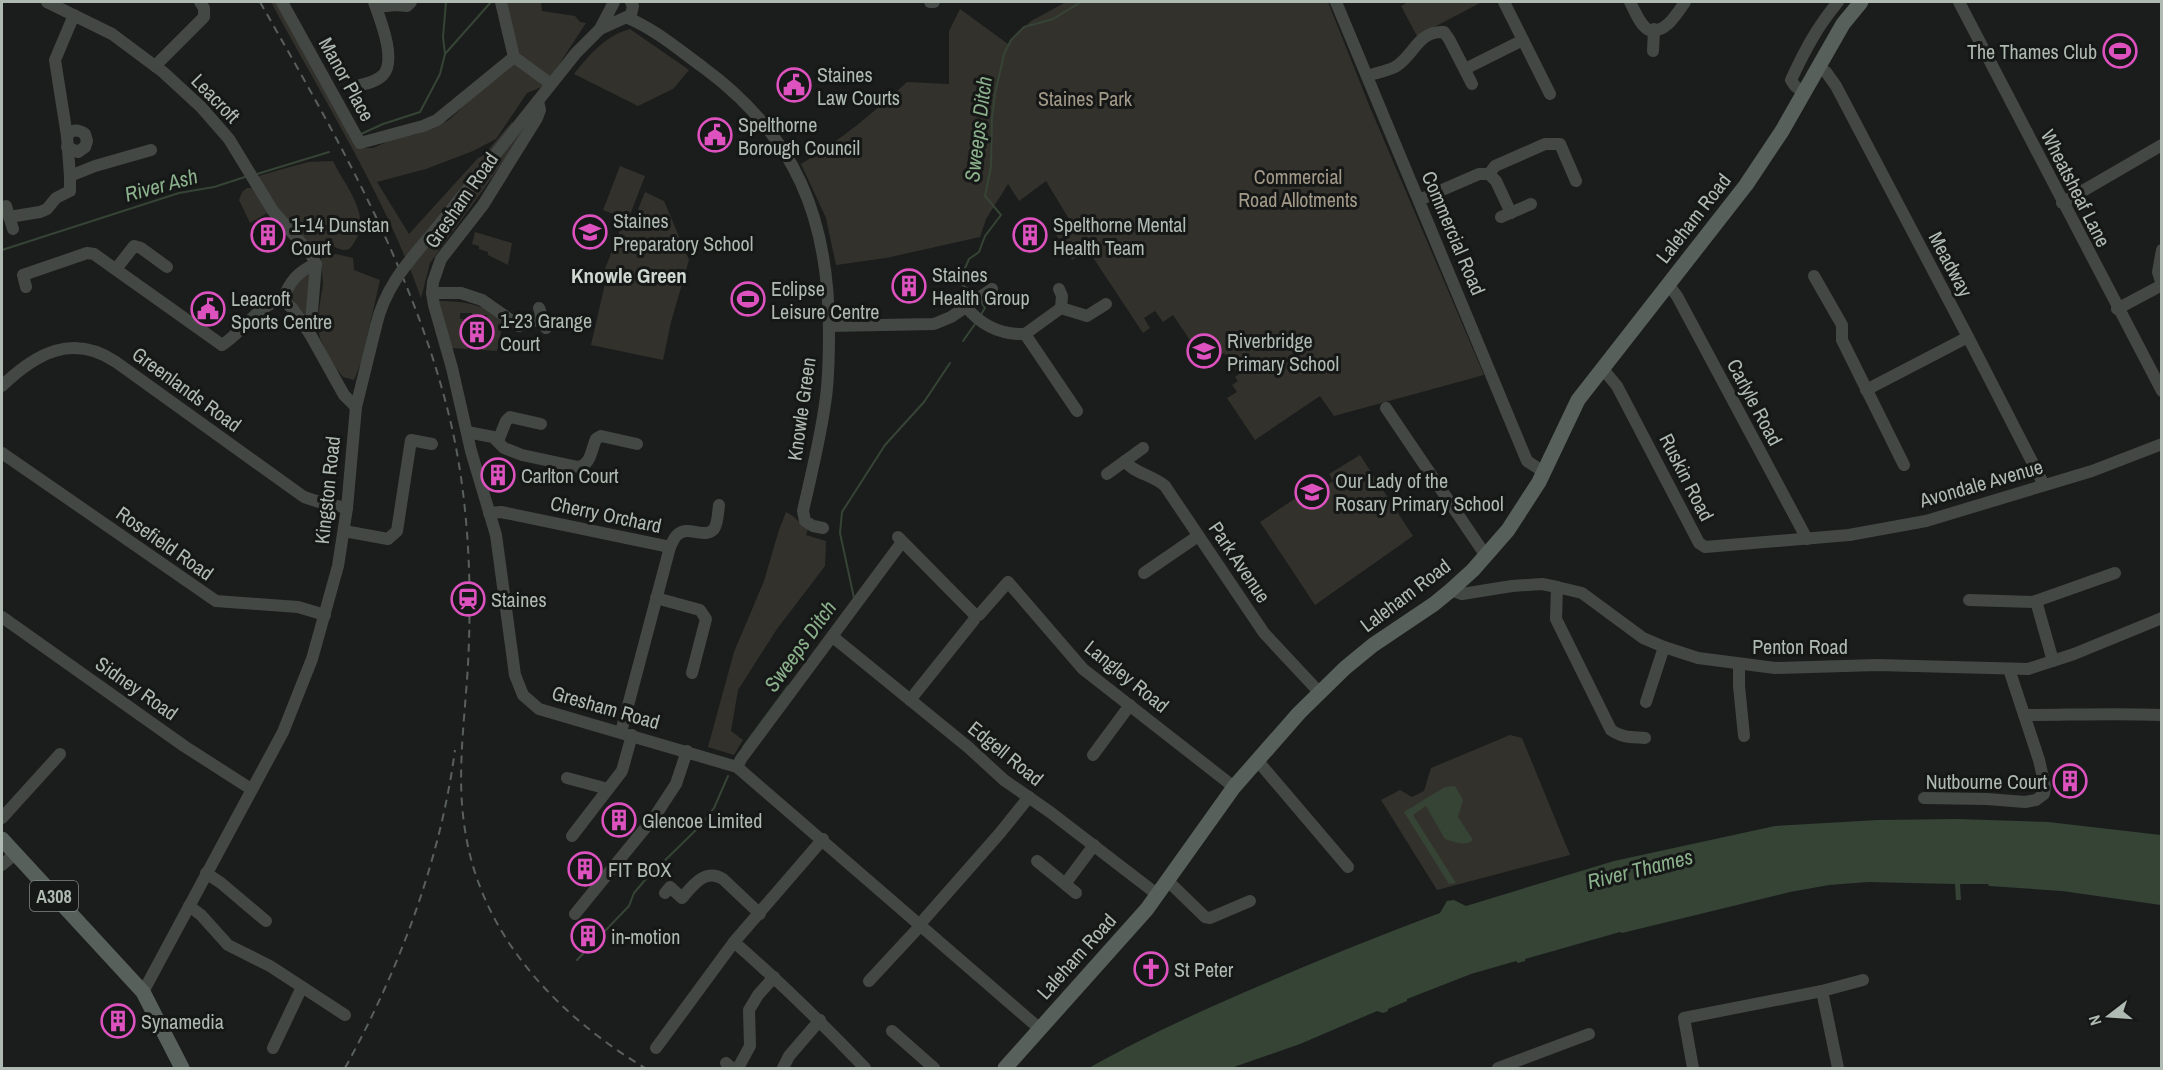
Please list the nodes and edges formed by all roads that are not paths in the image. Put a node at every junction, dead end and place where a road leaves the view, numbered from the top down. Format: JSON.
{"nodes":[{"id":1,"x":47,"y":2,"type":"edge"},
{"id":2,"x":200,"y":2,"type":"edge"},
{"id":3,"x":282,"y":2,"type":"edge"},
{"id":4,"x":411,"y":2,"type":"edge"},
{"id":5,"x":501,"y":2,"type":"edge"},
{"id":6,"x":1336,"y":2,"type":"edge"},
{"id":7,"x":1498,"y":2,"type":"edge"},
{"id":8,"x":1630,"y":2,"type":"edge"},
{"id":9,"x":1685,"y":2,"type":"edge"},
{"id":10,"x":1838,"y":2,"type":"edge"},
{"id":11,"x":1861,"y":2,"type":"edge"},
{"id":12,"x":1959,"y":2,"type":"edge"},
{"id":13,"x":375,"y":4,"type":"edge"},
{"id":14,"x":612,"y":5,"type":"edge"},
{"id":15,"x":629,"y":9,"type":"edge"},
{"id":16,"x":74,"y":15,"type":"junction"},
{"id":17,"x":600,"y":29,"type":"junction"},
{"id":18,"x":1654,"y":30,"type":"junction"},
{"id":19,"x":1523,"y":40,"type":"junction"},
{"id":20,"x":1653,"y":51,"type":"dead end"},
{"id":21,"x":514,"y":57,"type":"junction"},
{"id":22,"x":155,"y":66,"type":"junction"},
{"id":23,"x":1818,"y":67,"type":"junction"},
{"id":24,"x":1465,"y":69,"type":"junction"},
{"id":25,"x":1367,"y":76,"type":"junction"},
{"id":26,"x":551,"y":84,"type":"junction"},
{"id":27,"x":1472,"y":84,"type":"dead end"},
{"id":28,"x":356,"y":86,"type":"dead end"},
{"id":29,"x":1803,"y":92,"type":"junction"},
{"id":30,"x":1550,"y":94,"type":"dead end"},
{"id":31,"x":538,"y":101,"type":"junction"},
{"id":32,"x":2162,"y":145,"type":"edge"},
{"id":33,"x":151,"y":150,"type":"dead end"},
{"id":34,"x":1489,"y":174,"type":"junction"},
{"id":35,"x":70,"y":176,"type":"junction"},
{"id":36,"x":1576,"y":181,"type":"dead end"},
{"id":37,"x":1419,"y":201,"type":"junction"},
{"id":38,"x":2062,"y":203,"type":"junction"},
{"id":39,"x":1531,"y":204,"type":"dead end"},
{"id":40,"x":9,"y":217,"type":"dead end"},
{"id":41,"x":2162,"y":250,"type":"edge"},
{"id":42,"x":316,"y":264,"type":"junction"},
{"id":43,"x":167,"y":267,"type":"dead end"},
{"id":44,"x":116,"y":269,"type":"junction"},
{"id":45,"x":1814,"y":276,"type":"dead end"},
{"id":46,"x":1668,"y":284,"type":"junction"},
{"id":47,"x":2162,"y":285,"type":"edge"},
{"id":48,"x":26,"y":288,"type":"dead end"},
{"id":49,"x":1059,"y":289,"type":"dead end"},
{"id":50,"x":432,"y":293,"type":"junction"},
{"id":51,"x":985,"y":294,"type":"dead end"},
{"id":52,"x":283,"y":300,"type":"junction"},
{"id":53,"x":1106,"y":304,"type":"dead end"},
{"id":54,"x":1061,"y":308,"type":"junction"},
{"id":55,"x":2117,"y":309,"type":"junction"},
{"id":56,"x":974,"y":316,"type":"junction"},
{"id":57,"x":542,"y":318,"type":"dead end"},
{"id":58,"x":829,"y":326,"type":"junction"},
{"id":59,"x":310,"y":334,"type":"junction"},
{"id":60,"x":1025,"y":334,"type":"junction"},
{"id":61,"x":1968,"y":337,"type":"junction"},
{"id":62,"x":1602,"y":368,"type":"junction"},
{"id":63,"x":336,"y":379,"type":"junction"},
{"id":64,"x":361,"y":383,"type":"junction"},
{"id":65,"x":2,"y":386,"type":"edge"},
{"id":66,"x":1866,"y":390,"type":"junction"},
{"id":67,"x":2162,"y":391,"type":"edge"},
{"id":68,"x":356,"y":407,"type":"junction"},
{"id":69,"x":1386,"y":408,"type":"dead end"},
{"id":70,"x":1077,"y":411,"type":"dead end"},
{"id":71,"x":541,"y":424,"type":"dead end"},
{"id":72,"x":467,"y":432,"type":"junction"},
{"id":73,"x":498,"y":441,"type":"junction"},
{"id":74,"x":432,"y":444,"type":"dead end"},
{"id":75,"x":637,"y":444,"type":"dead end"},
{"id":76,"x":2162,"y":444,"type":"edge"},
{"id":77,"x":1143,"y":448,"type":"dead end"},
{"id":78,"x":2,"y":453,"type":"edge"},
{"id":79,"x":1125,"y":461,"type":"junction"},
{"id":80,"x":1904,"y":465,"type":"dead end"},
{"id":81,"x":1544,"y":472,"type":"junction"},
{"id":82,"x":1107,"y":474,"type":"dead end"},
{"id":83,"x":2044,"y":485,"type":"junction"},
{"id":84,"x":719,"y":505,"type":"dead end"},
{"id":85,"x":347,"y":508,"type":"junction"},
{"id":86,"x":489,"y":513,"type":"junction"},
{"id":87,"x":823,"y":528,"type":"dead end"},
{"id":88,"x":344,"y":531,"type":"junction"},
{"id":89,"x":1198,"y":536,"type":"junction"},
{"id":90,"x":1807,"y":539,"type":"junction"},
{"id":91,"x":670,"y":547,"type":"junction"},
{"id":92,"x":1486,"y":556,"type":"junction"},
{"id":93,"x":2108,"y":572,"type":"dead end"},
{"id":94,"x":1144,"y":573,"type":"dead end"},
{"id":95,"x":1557,"y":587,"type":"junction"},
{"id":96,"x":1450,"y":590,"type":"junction"},
{"id":97,"x":1975,"y":596,"type":"dead end"},
{"id":98,"x":656,"y":598,"type":"junction"},
{"id":99,"x":2036,"y":601,"type":"junction"},
{"id":100,"x":325,"y":615,"type":"junction"},
{"id":101,"x":975,"y":615,"type":"junction"},
{"id":102,"x":2,"y":617,"type":"edge"},
{"id":103,"x":2162,"y":618,"type":"edge"},
{"id":104,"x":833,"y":637,"type":"junction"},
{"id":105,"x":1664,"y":647,"type":"junction"},
{"id":106,"x":2053,"y":661,"type":"junction"},
{"id":107,"x":1739,"y":664,"type":"junction"},
{"id":108,"x":2009,"y":669,"type":"junction"},
{"id":109,"x":692,"y":673,"type":"dead end"},
{"id":110,"x":1320,"y":693,"type":"junction"},
{"id":111,"x":910,"y":700,"type":"junction"},
{"id":112,"x":1646,"y":702,"type":"dead end"},
{"id":113,"x":1130,"y":705,"type":"junction"},
{"id":114,"x":2024,"y":715,"type":"junction"},
{"id":115,"x":2162,"y":715,"type":"edge"},
{"id":116,"x":626,"y":734,"type":"junction"},
{"id":117,"x":1744,"y":736,"type":"dead end"},
{"id":118,"x":1645,"y":738,"type":"dead end"},
{"id":119,"x":687,"y":751,"type":"junction"},
{"id":120,"x":60,"y":754,"type":"dead end"},
{"id":121,"x":1093,"y":755,"type":"dead end"},
{"id":122,"x":1257,"y":760,"type":"junction"},
{"id":123,"x":737,"y":767,"type":"junction"},
{"id":124,"x":567,"y":778,"type":"dead end"},
{"id":125,"x":1234,"y":787,"type":"junction"},
{"id":126,"x":251,"y":789,"type":"junction"},
{"id":127,"x":608,"y":789,"type":"junction"},
{"id":128,"x":1029,"y":797,"type":"junction"},
{"id":129,"x":1924,"y":798,"type":"dead end"},
{"id":130,"x":2,"y":818,"type":"edge"},
{"id":131,"x":572,"y":836,"type":"dead end"},
{"id":132,"x":2,"y":839,"type":"edge"},
{"id":133,"x":823,"y":839,"type":"junction"},
{"id":134,"x":1094,"y":845,"type":"junction"},
{"id":135,"x":15,"y":854,"type":"junction"},
{"id":136,"x":1037,"y":861,"type":"dead end"},
{"id":137,"x":2,"y":865,"type":"edge"},
{"id":138,"x":1348,"y":867,"type":"dead end"},
{"id":139,"x":206,"y":873,"type":"junction"},
{"id":140,"x":1168,"y":881,"type":"junction"},
{"id":141,"x":1065,"y":884,"type":"junction"},
{"id":142,"x":1076,"y":892,"type":"dead end"},
{"id":143,"x":665,"y":893,"type":"dead end"},
{"id":144,"x":1158,"y":895,"type":"junction"},
{"id":145,"x":1250,"y":901,"type":"dead end"},
{"id":146,"x":189,"y":906,"type":"junction"},
{"id":147,"x":575,"y":914,"type":"dead end"},
{"id":148,"x":759,"y":914,"type":"junction"},
{"id":149,"x":183,"y":918,"type":"junction"},
{"id":150,"x":266,"y":921,"type":"dead end"},
{"id":151,"x":920,"y":925,"type":"junction"},
{"id":152,"x":214,"y":928,"type":"junction"},
{"id":153,"x":734,"y":942,"type":"junction"},
{"id":154,"x":774,"y":977,"type":"junction"},
{"id":155,"x":1863,"y":980,"type":"dead end"},
{"id":156,"x":869,"y":981,"type":"dead end"},
{"id":157,"x":303,"y":987,"type":"junction"},
{"id":158,"x":1822,"y":991,"type":"junction"},
{"id":159,"x":143,"y":992,"type":"junction"},
{"id":160,"x":345,"y":1015,"type":"dead end"},
{"id":161,"x":819,"y":1020,"type":"junction"},
{"id":162,"x":1040,"y":1029,"type":"junction"},
{"id":163,"x":892,"y":1031,"type":"dead end"},
{"id":164,"x":1589,"y":1034,"type":"dead end"},
{"id":165,"x":273,"y":1048,"type":"dead end"},
{"id":166,"x":656,"y":1048,"type":"dead end"},
{"id":167,"x":1524,"y":1064,"type":"edge"},
{"id":168,"x":182,"y":1068,"type":"edge"},
{"id":169,"x":738,"y":1068,"type":"edge"},
{"id":170,"x":783,"y":1068,"type":"edge"},
{"id":171,"x":865,"y":1068,"type":"edge"},
{"id":172,"x":934,"y":1068,"type":"edge"},
{"id":173,"x":1005,"y":1068,"type":"edge"},
{"id":174,"x":1498,"y":1068,"type":"edge"},
{"id":175,"x":1693,"y":1068,"type":"edge"},
{"id":176,"x":1838,"y":1068,"type":"edge"}],
"edges":[{"from":1,"to":16,"type":"street","name":"Leacroft"},
{"from":2,"to":22,"type":"street"},
{"from":3,"to":21,"type":"street","name":"Manor Place"},
{"from":4,"to":13,"type":"street"},
{"from":5,"to":21,"type":"street"},
{"from":6,"to":25,"type":"street","name":"Commercial Road"},
{"from":7,"to":19,"type":"street"},
{"from":8,"to":18,"type":"street"},
{"from":9,"to":18,"type":"street"},
{"from":10,"to":29,"type":"street"},
{"from":11,"to":23,"type":"main road","name":"Laleham Road"},
{"from":12,"to":38,"type":"street","name":"Wheatsheaf Lane"},
{"from":13,"to":28,"type":"street"},
{"from":14,"to":15,"type":"street","name":"Knowle Green"},
{"from":14,"to":17,"type":"street","name":"Kingston Road"},
{"from":15,"to":17,"type":"street","name":"Kingston Road"},
{"from":15,"to":58,"type":"street","name":"Knowle Green"},
{"from":16,"to":22,"type":"street","name":"Leacroft"},
{"from":16,"to":35,"type":"street"},
{"from":17,"to":26,"type":"street","name":"Kingston Road"},
{"from":18,"to":20,"type":"street"},
{"from":19,"to":24,"type":"street"},
{"from":19,"to":30,"type":"street"},
{"from":21,"to":26,"type":"street"},
{"from":22,"to":42,"type":"street","name":"Leacroft"},
{"from":23,"to":29,"type":"main road","name":"Laleham Road"},
{"from":23,"to":61,"type":"street","name":"Meadway"},
{"from":24,"to":25,"type":"street"},
{"from":24,"to":27,"type":"street"},
{"from":25,"to":37,"type":"street","name":"Commercial Road"},
{"from":26,"to":31,"type":"street","name":"Kingston Road"},
{"from":29,"to":46,"type":"main road","name":"Laleham Road"},
{"from":31,"to":50,"type":"street","name":"Gresham Road"},
{"from":31,"to":64,"type":"street","name":"Kingston Road","bridge":true},
{"from":32,"to":38,"type":"street"},
{"from":33,"to":35,"type":"street"},
{"from":34,"to":36,"type":"street"},
{"from":34,"to":37,"type":"street"},
{"from":34,"to":39,"type":"street"},
{"from":35,"to":40,"type":"street"},
{"from":37,"to":81,"type":"street","name":"Commercial Road"},
{"from":38,"to":55,"type":"street","name":"Wheatsheaf Lane"},
{"from":41,"to":47,"type":"street"},
{"from":42,"to":52,"type":"street"},
{"from":42,"to":59,"type":"street"},
{"from":43,"to":44,"type":"street"},
{"from":44,"to":48,"type":"street"},
{"from":44,"to":52,"type":"street"},
{"from":45,"to":66,"type":"street"},
{"from":46,"to":62,"type":"main road","name":"Laleham Road"},
{"from":46,"to":90,"type":"street","name":"Carlyle Road"},
{"from":47,"to":55,"type":"street"},
{"from":49,"to":54,"type":"street"},
{"from":50,"to":57,"type":"street"},
{"from":50,"to":72,"type":"street","name":"Gresham Road"},
{"from":51,"to":56,"type":"street"},
{"from":52,"to":59,"type":"street"},
{"from":53,"to":54,"type":"street"},
{"from":54,"to":60,"type":"street"},
{"from":55,"to":67,"type":"street","name":"Wheatsheaf Lane"},
{"from":56,"to":58,"type":"street"},
{"from":56,"to":60,"type":"street"},
{"from":58,"to":87,"type":"street","name":"Knowle Green"},
{"from":59,"to":63,"type":"street"},
{"from":60,"to":70,"type":"street"},
{"from":61,"to":66,"type":"street"},
{"from":61,"to":83,"type":"street","name":"Meadway"},
{"from":62,"to":81,"type":"main road","name":"Laleham Road"},
{"from":62,"to":90,"type":"street","name":"Ruskin Road"},
{"from":63,"to":64,"type":"street"},
{"from":63,"to":68,"type":"street"},
{"from":64,"to":68,"type":"street","name":"Kingston Road"},
{"from":65,"to":85,"type":"street","name":"Greenlands Road"},
{"from":66,"to":80,"type":"street"},
{"from":68,"to":85,"type":"street","name":"Kingston Road"},
{"from":69,"to":92,"type":"street"},
{"from":71,"to":73,"type":"street"},
{"from":72,"to":73,"type":"street"},
{"from":72,"to":86,"type":"street","name":"Gresham Road"},
{"from":73,"to":75,"type":"street"},
{"from":74,"to":88,"type":"street"},
{"from":76,"to":83,"type":"street","name":"Avondale Avenue"},
{"from":77,"to":79,"type":"street"},
{"from":78,"to":100,"type":"street","name":"Rosefield Road"},
{"from":79,"to":82,"type":"street"},
{"from":79,"to":89,"type":"street","name":"Park Avenue"},
{"from":81,"to":92,"type":"main road","name":"Laleham Road"},
{"from":83,"to":90,"type":"street","name":"Avondale Avenue"},
{"from":84,"to":91,"type":"street"},
{"from":85,"to":88,"type":"street","name":"Kingston Road"},
{"from":86,"to":91,"type":"street","name":"Cherry Orchard"},
{"from":86,"to":116,"type":"street","name":"Gresham Road"},
{"from":88,"to":100,"type":"street","name":"Kingston Road"},
{"from":89,"to":94,"type":"street"},
{"from":89,"to":110,"type":"street","name":"Park Avenue"},
{"from":91,"to":98,"type":"street","name":"Cherry Orchard"},
{"from":92,"to":96,"type":"main road","name":"Laleham Road"},
{"from":93,"to":99,"type":"street"},
{"from":95,"to":96,"type":"street","name":"Penton Road"},
{"from":95,"to":105,"type":"street","name":"Penton Road"},
{"from":95,"to":118,"type":"street"},
{"from":96,"to":110,"type":"main road","name":"Laleham Road"},
{"from":97,"to":99,"type":"street"},
{"from":98,"to":109,"type":"street"},
{"from":98,"to":116,"type":"street","name":"Cherry Orchard"},
{"from":99,"to":106,"type":"street"},
{"from":100,"to":126,"type":"street","name":"Kingston Road"},
{"from":101,"to":104,"type":"street"},
{"from":101,"to":111,"type":"street"},
{"from":101,"to":113,"type":"street","name":"Langley Road"},
{"from":102,"to":126,"type":"street","name":"Sidney Road"},
{"from":103,"to":106,"type":"street","name":"Penton Road"},
{"from":104,"to":111,"type":"street","name":"Edgell Road"},
{"from":104,"to":123,"type":"street"},
{"from":105,"to":107,"type":"street","name":"Penton Road"},
{"from":105,"to":112,"type":"street"},
{"from":106,"to":108,"type":"street","name":"Penton Road"},
{"from":107,"to":108,"type":"street","name":"Penton Road"},
{"from":107,"to":117,"type":"street"},
{"from":108,"to":114,"type":"street"},
{"from":110,"to":122,"type":"main road","name":"Laleham Road"},
{"from":111,"to":128,"type":"street","name":"Edgell Road"},
{"from":113,"to":121,"type":"street"},
{"from":113,"to":125,"type":"street","name":"Langley Road"},
{"from":114,"to":115,"type":"street"},
{"from":114,"to":129,"type":"street"},
{"from":116,"to":119,"type":"street","name":"Gresham Road"},
{"from":116,"to":127,"type":"street","name":"Cherry Orchard"},
{"from":119,"to":123,"type":"street","name":"Gresham Road"},
{"from":119,"to":147,"type":"street"},
{"from":120,"to":130,"type":"street"},
{"from":122,"to":125,"type":"main road","name":"Laleham Road"},
{"from":122,"to":138,"type":"street"},
{"from":123,"to":133,"type":"street","name":"Gresham Road"},
{"from":124,"to":127,"type":"street"},
{"from":125,"to":140,"type":"main road","name":"Laleham Road"},
{"from":126,"to":139,"type":"street","name":"Kingston Road"},
{"from":127,"to":131,"type":"street","name":"Cherry Orchard"},
{"from":128,"to":134,"type":"street","name":"Edgell Road"},
{"from":128,"to":151,"type":"street"},
{"from":132,"to":135,"type":"main road","number":"A308"},
{"from":133,"to":148,"type":"street"},
{"from":133,"to":151,"type":"street","name":"Gresham Road"},
{"from":134,"to":141,"type":"street"},
{"from":134,"to":144,"type":"street","name":"Edgell Road"},
{"from":135,"to":137,"type":"street"},
{"from":135,"to":159,"type":"main road","number":"A308"},
{"from":136,"to":141,"type":"street"},
{"from":139,"to":146,"type":"street","name":"Kingston Road"},
{"from":139,"to":150,"type":"street"},
{"from":140,"to":144,"type":"main road","name":"Laleham Road"},
{"from":140,"to":145,"type":"street"},
{"from":141,"to":142,"type":"street"},
{"from":143,"to":148,"type":"street"},
{"from":144,"to":162,"type":"main road","name":"Laleham Road"},
{"from":146,"to":149,"type":"street","name":"Kingston Road"},
{"from":146,"to":152,"type":"street"},
{"from":148,"to":153,"type":"street"},
{"from":149,"to":152,"type":"street"},
{"from":149,"to":159,"type":"street","name":"Kingston Road"},
{"from":151,"to":156,"type":"street"},
{"from":151,"to":162,"type":"street","name":"Gresham Road"},
{"from":152,"to":157,"type":"street"},
{"from":153,"to":154,"type":"street"},
{"from":153,"to":166,"type":"street"},
{"from":154,"to":161,"type":"street"},
{"from":154,"to":169,"type":"street"},
{"from":155,"to":158,"type":"street"},
{"from":157,"to":160,"type":"street"},
{"from":157,"to":165,"type":"street"},
{"from":158,"to":175,"type":"street"},
{"from":158,"to":176,"type":"street"},
{"from":159,"to":168,"type":"main road","number":"A308"},
{"from":161,"to":170,"type":"street"},
{"from":161,"to":171,"type":"street"},
{"from":162,"to":173,"type":"main road","name":"Laleham Road"},
{"from":163,"to":172,"type":"street"},
{"from":164,"to":167,"type":"street"},
{"from":167,"to":174,"type":"street"}]}
